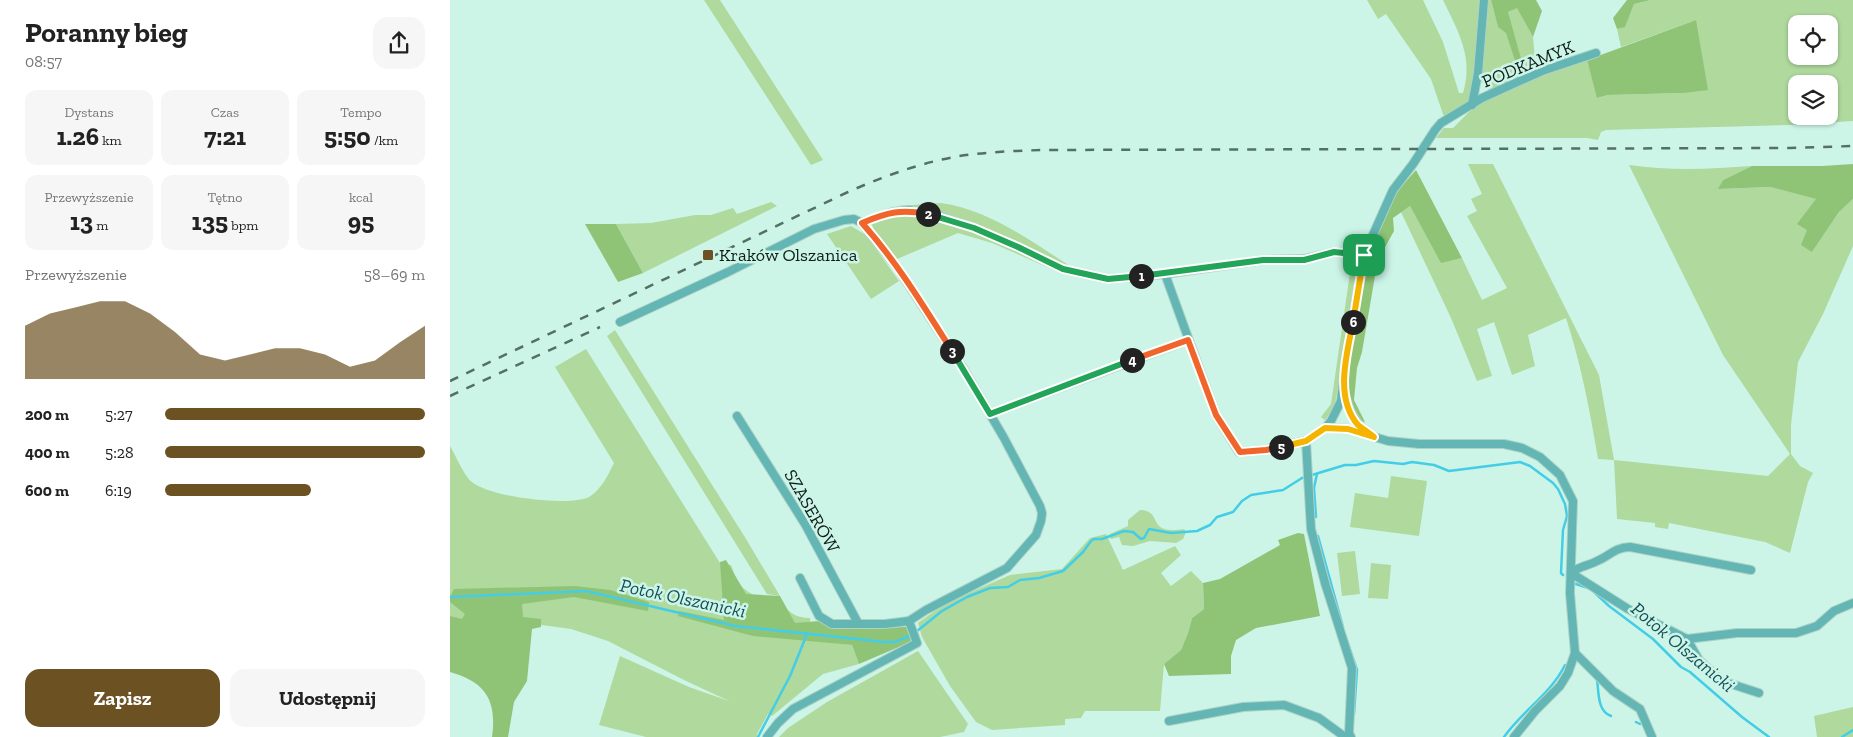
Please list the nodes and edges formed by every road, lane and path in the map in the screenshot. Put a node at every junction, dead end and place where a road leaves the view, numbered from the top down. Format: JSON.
{"nodes":[{"id":1,"x":1484,"y":0,"type":"edge"},
{"id":2,"x":1596,"y":53,"type":"dead end"},
{"id":3,"x":1472,"y":105,"type":"junction"},
{"id":4,"x":862,"y":223,"type":"junction"},
{"id":5,"x":1364,"y":255,"type":"junction"},
{"id":6,"x":1165,"y":274,"type":"junction"},
{"id":7,"x":620,"y":322,"type":"dead end"},
{"id":8,"x":1188,"y":340,"type":"junction"},
{"id":9,"x":1344,"y":386,"type":"junction"},
{"id":10,"x":990,"y":414,"type":"junction"},
{"id":11,"x":737,"y":416,"type":"dead end"},
{"id":12,"x":1325,"y":428,"type":"junction"},
{"id":13,"x":1374,"y":437,"type":"junction"},
{"id":14,"x":1306,"y":441,"type":"junction"},
{"id":15,"x":1751,"y":570,"type":"dead end"},
{"id":16,"x":1571,"y":573,"type":"junction"},
{"id":17,"x":800,"y":578,"type":"dead end"},
{"id":18,"x":1853,"y":603,"type":"edge"},
{"id":19,"x":909,"y":621,"type":"junction"},
{"id":20,"x":858,"y":623,"type":"junction"},
{"id":21,"x":1687,"y":639,"type":"junction"},
{"id":22,"x":1575,"y":653,"type":"junction"},
{"id":23,"x":1759,"y":693,"type":"dead end"},
{"id":24,"x":1169,"y":722,"type":"dead end"},
{"id":25,"x":767,"y":737,"type":"edge"},
{"id":26,"x":1345,"y":737,"type":"edge"},
{"id":27,"x":1351,"y":737,"type":"edge"},
{"id":28,"x":1514,"y":737,"type":"edge"},
{"id":29,"x":1652,"y":737,"type":"edge"}],
"edges":[{"from":1,"to":3,"type":"street","name":"PODKAMYK"},
{"from":2,"to":3,"type":"street","name":"PODKAMYK"},
{"from":3,"to":5,"type":"street","name":"PODKAMYK"},
{"from":4,"to":6,"type":"street"},
{"from":4,"to":7,"type":"street"},
{"from":4,"to":10,"type":"street"},
{"from":5,"to":6,"type":"street"},
{"from":5,"to":9,"type":"street","name":"PODKAMYK"},
{"from":6,"to":8,"type":"street"},
{"from":8,"to":10,"type":"street"},
{"from":8,"to":14,"type":"street"},
{"from":9,"to":12,"type":"street","name":"PODKAMYK"},
{"from":9,"to":13,"type":"street","name":"PODKAMYK"},
{"from":10,"to":19,"type":"street"},
{"from":11,"to":20,"type":"street","name":"SZASERÓW"},
{"from":12,"to":13,"type":"street"},
{"from":12,"to":14,"type":"street"},
{"from":13,"to":16,"type":"street"},
{"from":14,"to":27,"type":"street"},
{"from":15,"to":16,"type":"street"},
{"from":16,"to":21,"type":"street"},
{"from":16,"to":22,"type":"street"},
{"from":17,"to":20,"type":"street"},
{"from":18,"to":21,"type":"street"},
{"from":19,"to":20,"type":"street"},
{"from":19,"to":25,"type":"street"},
{"from":21,"to":23,"type":"street"},
{"from":22,"to":28,"type":"street"},
{"from":22,"to":29,"type":"street"},
{"from":24,"to":26,"type":"street"}]}
